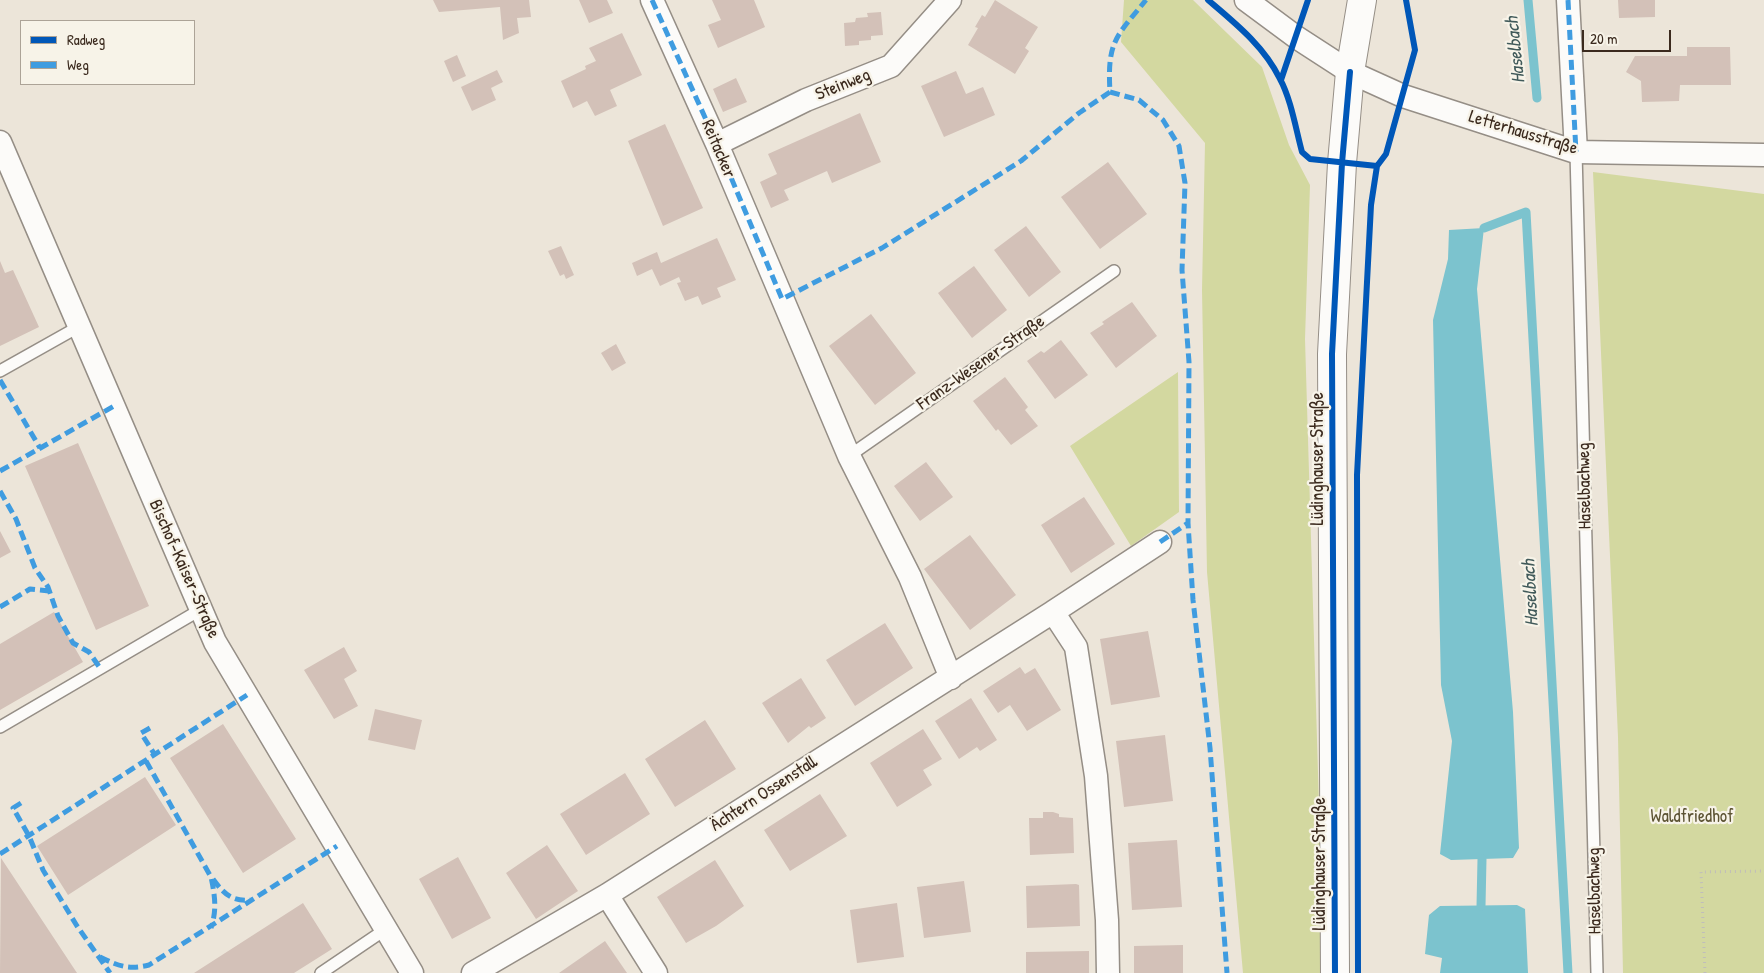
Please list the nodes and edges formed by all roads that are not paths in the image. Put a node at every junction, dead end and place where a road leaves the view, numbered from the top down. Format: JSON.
{"nodes":[{"id":1,"x":652,"y":0,"type":"edge"},
{"id":2,"x":950,"y":0,"type":"edge"},
{"id":3,"x":1246,"y":0,"type":"edge"},
{"id":4,"x":1362,"y":0,"type":"edge"},
{"id":5,"x":1568,"y":0,"type":"edge"},
{"id":6,"x":1350,"y":72,"type":"junction"},
{"id":7,"x":0,"y":142,"type":"edge"},
{"id":8,"x":717,"y":144,"type":"junction"},
{"id":9,"x":1576,"y":152,"type":"junction"},
{"id":10,"x":1764,"y":155,"type":"edge"},
{"id":11,"x":1114,"y":271,"type":"dead end"},
{"id":12,"x":80,"y":326,"type":"junction"},
{"id":13,"x":0,"y":371,"type":"edge"},
{"id":14,"x":849,"y":456,"type":"junction"},
{"id":15,"x":1160,"y":542,"type":"dead end"},
{"id":16,"x":200,"y":610,"type":"junction"},
{"id":17,"x":1053,"y":612,"type":"junction"},
{"id":18,"x":951,"y":678,"type":"junction"},
{"id":19,"x":0,"y":727,"type":"edge"},
{"id":20,"x":607,"y":895,"type":"junction"},
{"id":21,"x":386,"y":929,"type":"junction"},
{"id":22,"x":321,"y":973,"type":"edge"},
{"id":23,"x":412,"y":973,"type":"edge"},
{"id":24,"x":473,"y":973,"type":"edge"},
{"id":25,"x":656,"y":973,"type":"edge"},
{"id":26,"x":1108,"y":973,"type":"edge"},
{"id":27,"x":1335,"y":973,"type":"edge"},
{"id":28,"x":1597,"y":973,"type":"edge"}],
"edges":[{"from":1,"to":8,"type":"street","name":"Reitacker"},
{"from":2,"to":8,"type":"street","name":"Steinweg"},
{"from":3,"to":6,"type":"street"},
{"from":4,"to":6,"type":"street","name":"Lüdinghauser Straße"},
{"from":5,"to":9,"type":"street","name":"Haselbachweg"},
{"from":6,"to":9,"type":"street","name":"Letterhausstraße"},
{"from":6,"to":27,"type":"street","name":"Lüdinghauser Straße"},
{"from":7,"to":12,"type":"street","name":"Bischof-Kaiser-Straße"},
{"from":8,"to":14,"type":"street","name":"Reitacker"},
{"from":9,"to":10,"type":"street","name":"Letterhausstraße"},
{"from":9,"to":28,"type":"lane","name":"Haselbachweg"},
{"from":11,"to":14,"type":"lane","name":"Franz-Wesener-Straße"},
{"from":12,"to":13,"type":"lane"},
{"from":12,"to":16,"type":"street","name":"Bischof-Kaiser-Straße"},
{"from":14,"to":18,"type":"street"},
{"from":15,"to":17,"type":"street","name":"Ächtern Ossenstall"},
{"from":16,"to":19,"type":"lane"},
{"from":16,"to":21,"type":"street","name":"Bischof-Kaiser-Straße"},
{"from":17,"to":18,"type":"street","name":"Ächtern Ossenstall"},
{"from":17,"to":26,"type":"street"},
{"from":18,"to":20,"type":"street","name":"Ächtern Ossenstall"},
{"from":20,"to":24,"type":"street","name":"Ächtern Ossenstall"},
{"from":20,"to":25,"type":"street"},
{"from":21,"to":22,"type":"lane"},
{"from":21,"to":23,"type":"street","name":"Bischof-Kaiser-Straße"}]}
